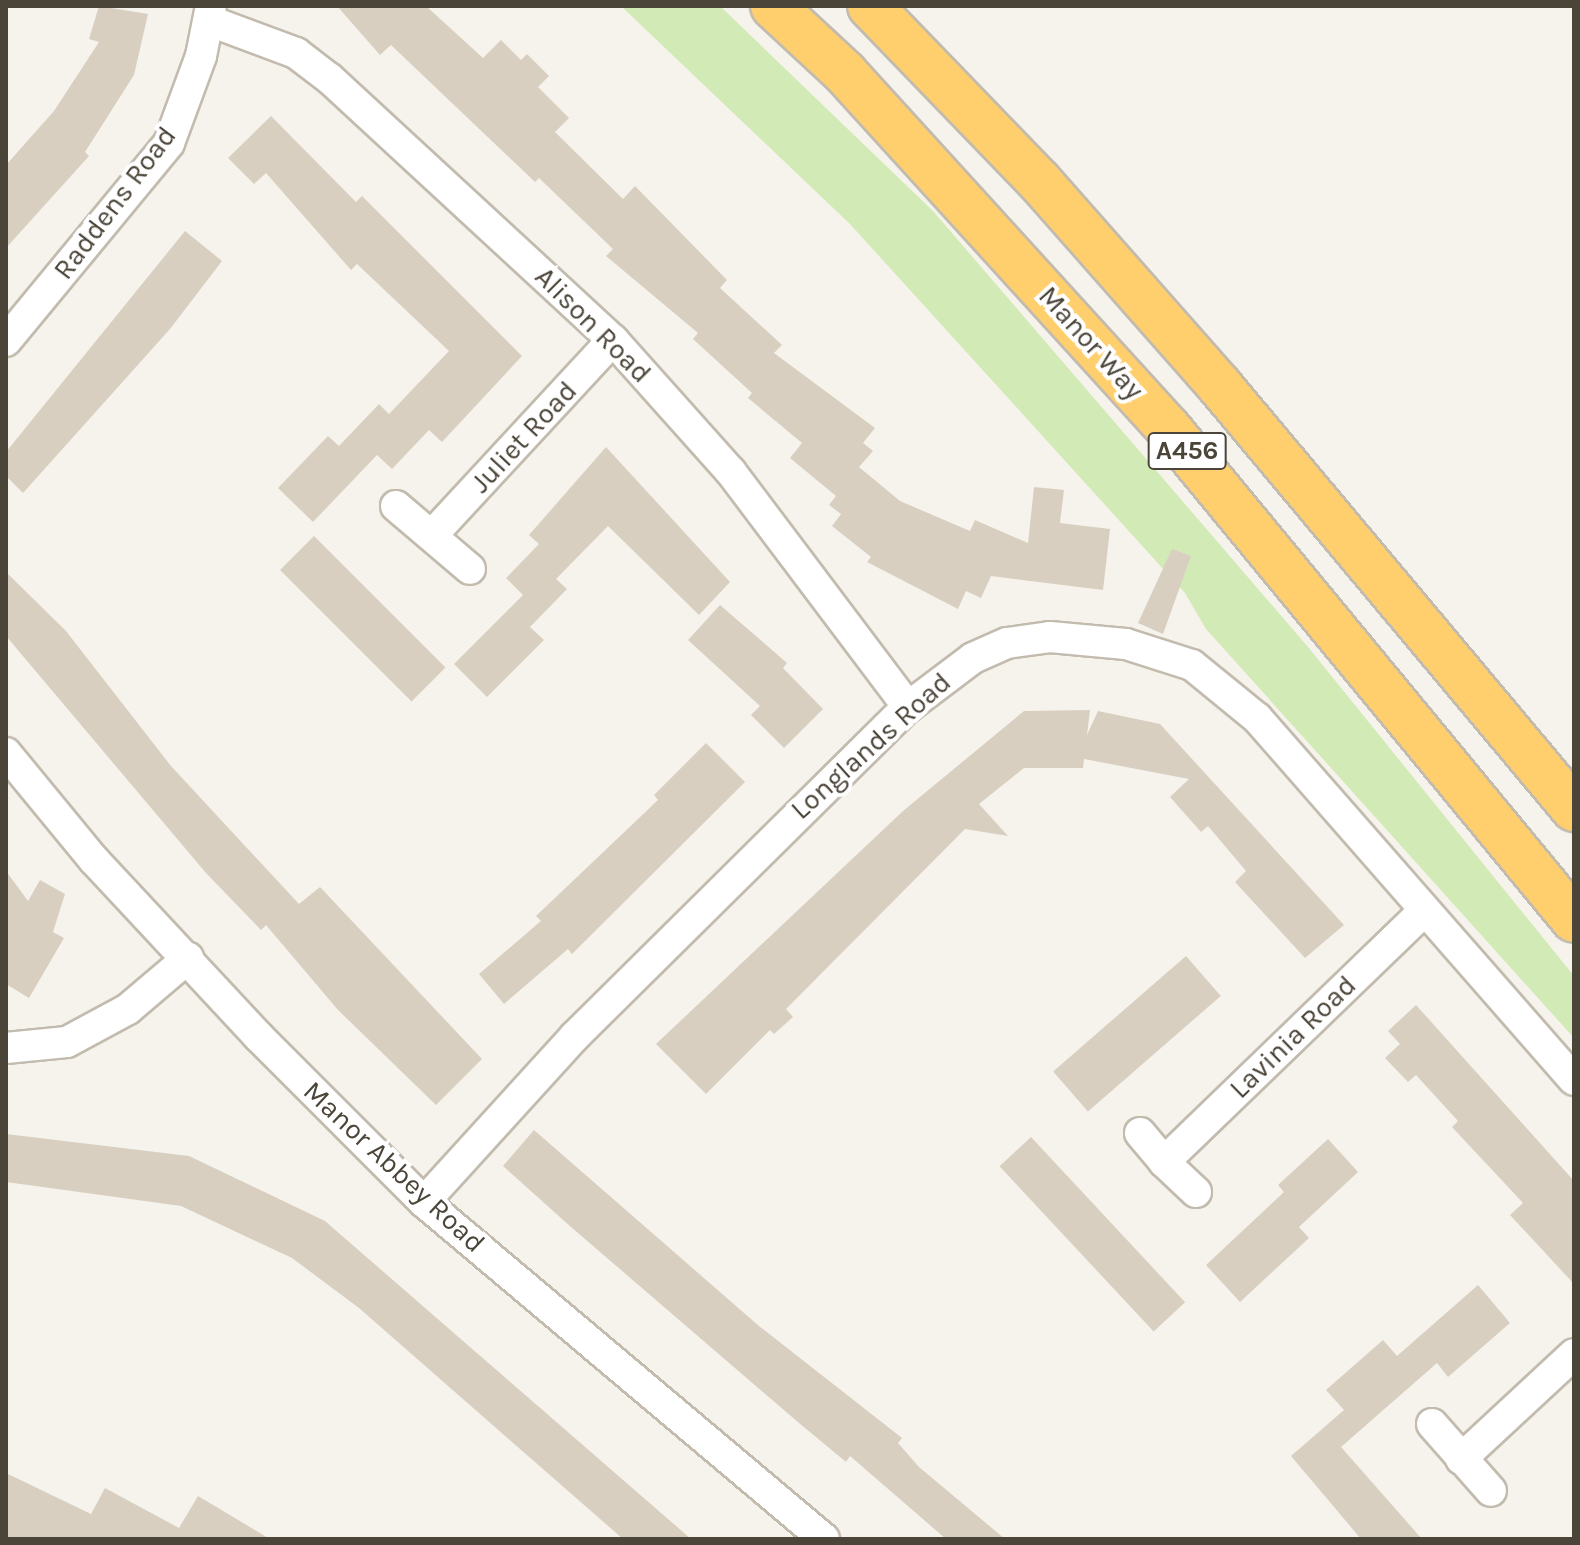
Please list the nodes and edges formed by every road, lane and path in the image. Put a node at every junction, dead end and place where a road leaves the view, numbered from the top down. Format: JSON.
{"nodes":[{"id":1,"x":773,"y":6,"type":"edge"},
{"id":2,"x":870,"y":6,"type":"edge"},
{"id":3,"x":210,"y":13,"type":"edge"},
{"id":4,"x":613,"y":340,"type":"junction"},
{"id":5,"x":6,"y":341,"type":"edge"},
{"id":6,"x":396,"y":506,"type":"dead end"},
{"id":7,"x":434,"y":533,"type":"junction"},
{"id":8,"x":470,"y":569,"type":"dead end"},
{"id":9,"x":908,"y":707,"type":"junction"},
{"id":10,"x":6,"y":753,"type":"edge"},
{"id":11,"x":1574,"y":809,"type":"edge"},
{"id":12,"x":1422,"y":913,"type":"junction"},
{"id":13,"x":1574,"y":920,"type":"edge"},
{"id":14,"x":188,"y":958,"type":"junction"},
{"id":15,"x":6,"y":1048,"type":"edge"},
{"id":16,"x":1574,"y":1080,"type":"edge"},
{"id":17,"x":1140,"y":1133,"type":"dead end"},
{"id":18,"x":1164,"y":1162,"type":"junction"},
{"id":19,"x":1196,"y":1192,"type":"dead end"},
{"id":20,"x":424,"y":1202,"type":"junction"},
{"id":21,"x":1574,"y":1354,"type":"edge"},
{"id":22,"x":1432,"y":1424,"type":"dead end"},
{"id":23,"x":1461,"y":1459,"type":"junction"},
{"id":24,"x":1491,"y":1491,"type":"dead end"},
{"id":25,"x":824,"y":1539,"type":"edge"}],
"edges":[{"from":1,"to":13,"type":"highway","name":"Manor Way","number":"A456"},
{"from":2,"to":11,"type":"highway","number":"A456"},
{"from":3,"to":4,"type":"street","name":"Alison Road"},
{"from":3,"to":5,"type":"street","name":"Raddens Road"},
{"from":4,"to":7,"type":"street","name":"Juliet Road"},
{"from":4,"to":9,"type":"street","name":"Alison Road"},
{"from":6,"to":7,"type":"street"},
{"from":7,"to":8,"type":"street"},
{"from":9,"to":12,"type":"street","name":"Longlands Road"},
{"from":9,"to":20,"type":"street","name":"Longlands Road"},
{"from":10,"to":14,"type":"street","name":"Manor Abbey Road"},
{"from":12,"to":16,"type":"street","name":"Longlands Road"},
{"from":12,"to":18,"type":"street","name":"Lavinia Road"},
{"from":14,"to":15,"type":"street"},
{"from":14,"to":20,"type":"street","name":"Manor Abbey Road"},
{"from":17,"to":18,"type":"street"},
{"from":18,"to":19,"type":"street"},
{"from":20,"to":25,"type":"street","name":"Manor Abbey Road"},
{"from":21,"to":23,"type":"street"},
{"from":22,"to":23,"type":"street"},
{"from":23,"to":24,"type":"street"}]}
